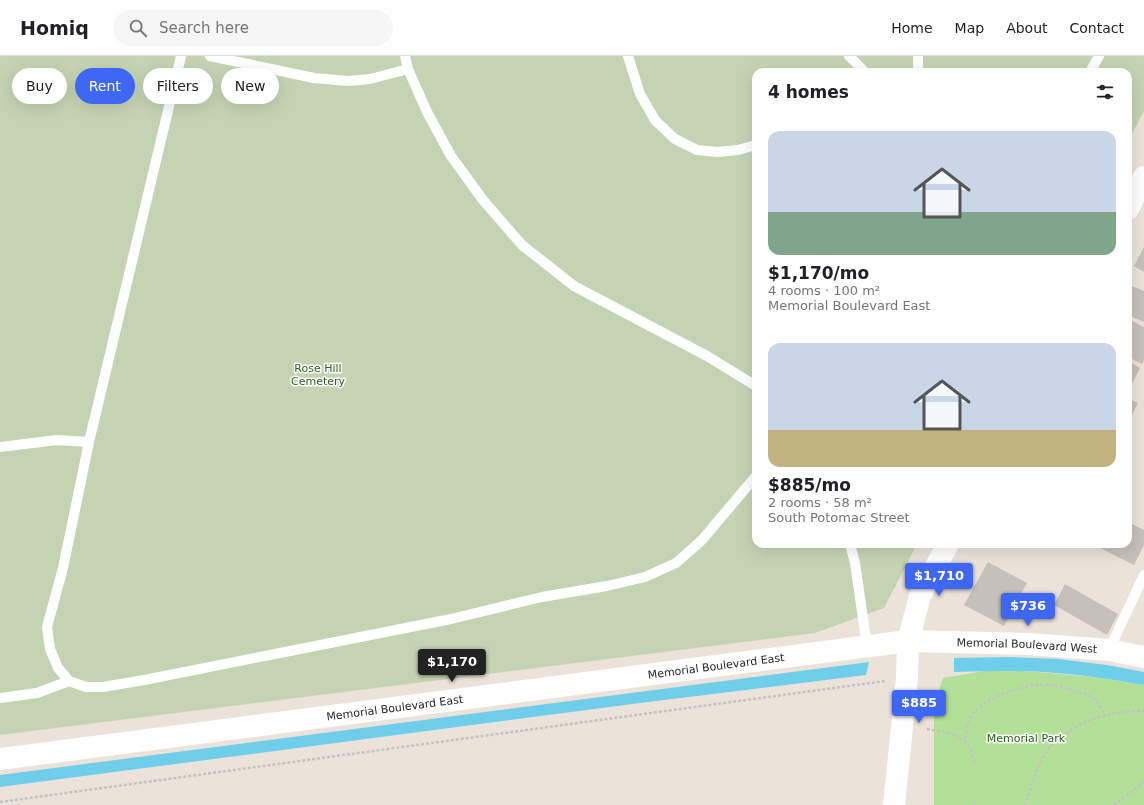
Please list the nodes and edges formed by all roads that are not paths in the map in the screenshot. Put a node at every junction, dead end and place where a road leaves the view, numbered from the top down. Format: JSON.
{"nodes":[{"id":1,"x":181,"y":56,"type":"edge"},
{"id":2,"x":210,"y":56,"type":"edge"},
{"id":3,"x":406,"y":56,"type":"edge"},
{"id":4,"x":628,"y":56,"type":"edge"},
{"id":5,"x":849,"y":56,"type":"edge"},
{"id":6,"x":918,"y":56,"type":"edge"},
{"id":7,"x":1099,"y":56,"type":"edge"},
{"id":8,"x":861,"y":68,"type":"edge"},
{"id":9,"x":918,"y":68,"type":"edge"},
{"id":10,"x":1092,"y":68,"type":"edge"},
{"id":11,"x":408,"y":69,"type":"junction"},
{"id":12,"x":752,"y":146,"type":"edge"},
{"id":13,"x":1144,"y":177,"type":"edge"},
{"id":14,"x":1132,"y":201,"type":"edge"},
{"id":15,"x":752,"y":384,"type":"edge"},
{"id":16,"x":89,"y":442,"type":"junction"},
{"id":17,"x":0,"y":447,"type":"edge"},
{"id":18,"x":752,"y":481,"type":"edge"},
{"id":19,"x":851,"y":548,"type":"edge"},
{"id":20,"x":946,"y":548,"type":"edge"},
{"id":21,"x":1144,"y":575,"type":"edge"},
{"id":22,"x":908,"y":641,"type":"junction"},
{"id":23,"x":867,"y":646,"type":"junction"},
{"id":24,"x":1109,"y":650,"type":"junction"},
{"id":25,"x":1144,"y":657,"type":"edge"},
{"id":26,"x":69,"y":681,"type":"junction"},
{"id":27,"x":0,"y":698,"type":"edge"},
{"id":28,"x":0,"y":759,"type":"edge"},
{"id":29,"x":894,"y":805,"type":"edge"}],
"edges":[{"from":1,"to":16,"type":"lane"},
{"from":2,"to":11,"type":"lane"},
{"from":3,"to":11,"type":"lane"},
{"from":4,"to":12,"type":"lane"},
{"from":5,"to":8,"type":"lane"},
{"from":6,"to":9,"type":"lane"},
{"from":7,"to":10,"type":"lane"},
{"from":11,"to":15,"type":"lane"},
{"from":13,"to":14,"type":"main road"},
{"from":16,"to":17,"type":"lane"},
{"from":16,"to":26,"type":"lane"},
{"from":18,"to":26,"type":"lane"},
{"from":19,"to":23,"type":"lane"},
{"from":20,"to":22,"type":"main road"},
{"from":21,"to":24,"type":"lane"},
{"from":22,"to":23,"type":"main road","name":"Memorial Boulevard East"},
{"from":22,"to":24,"type":"main road","name":"Memorial Boulevard West"},
{"from":22,"to":29,"type":"main road"},
{"from":23,"to":28,"type":"main road","name":"Memorial Boulevard East"},
{"from":24,"to":25,"type":"main road","name":"Memorial Boulevard West"},
{"from":26,"to":27,"type":"lane"}]}
